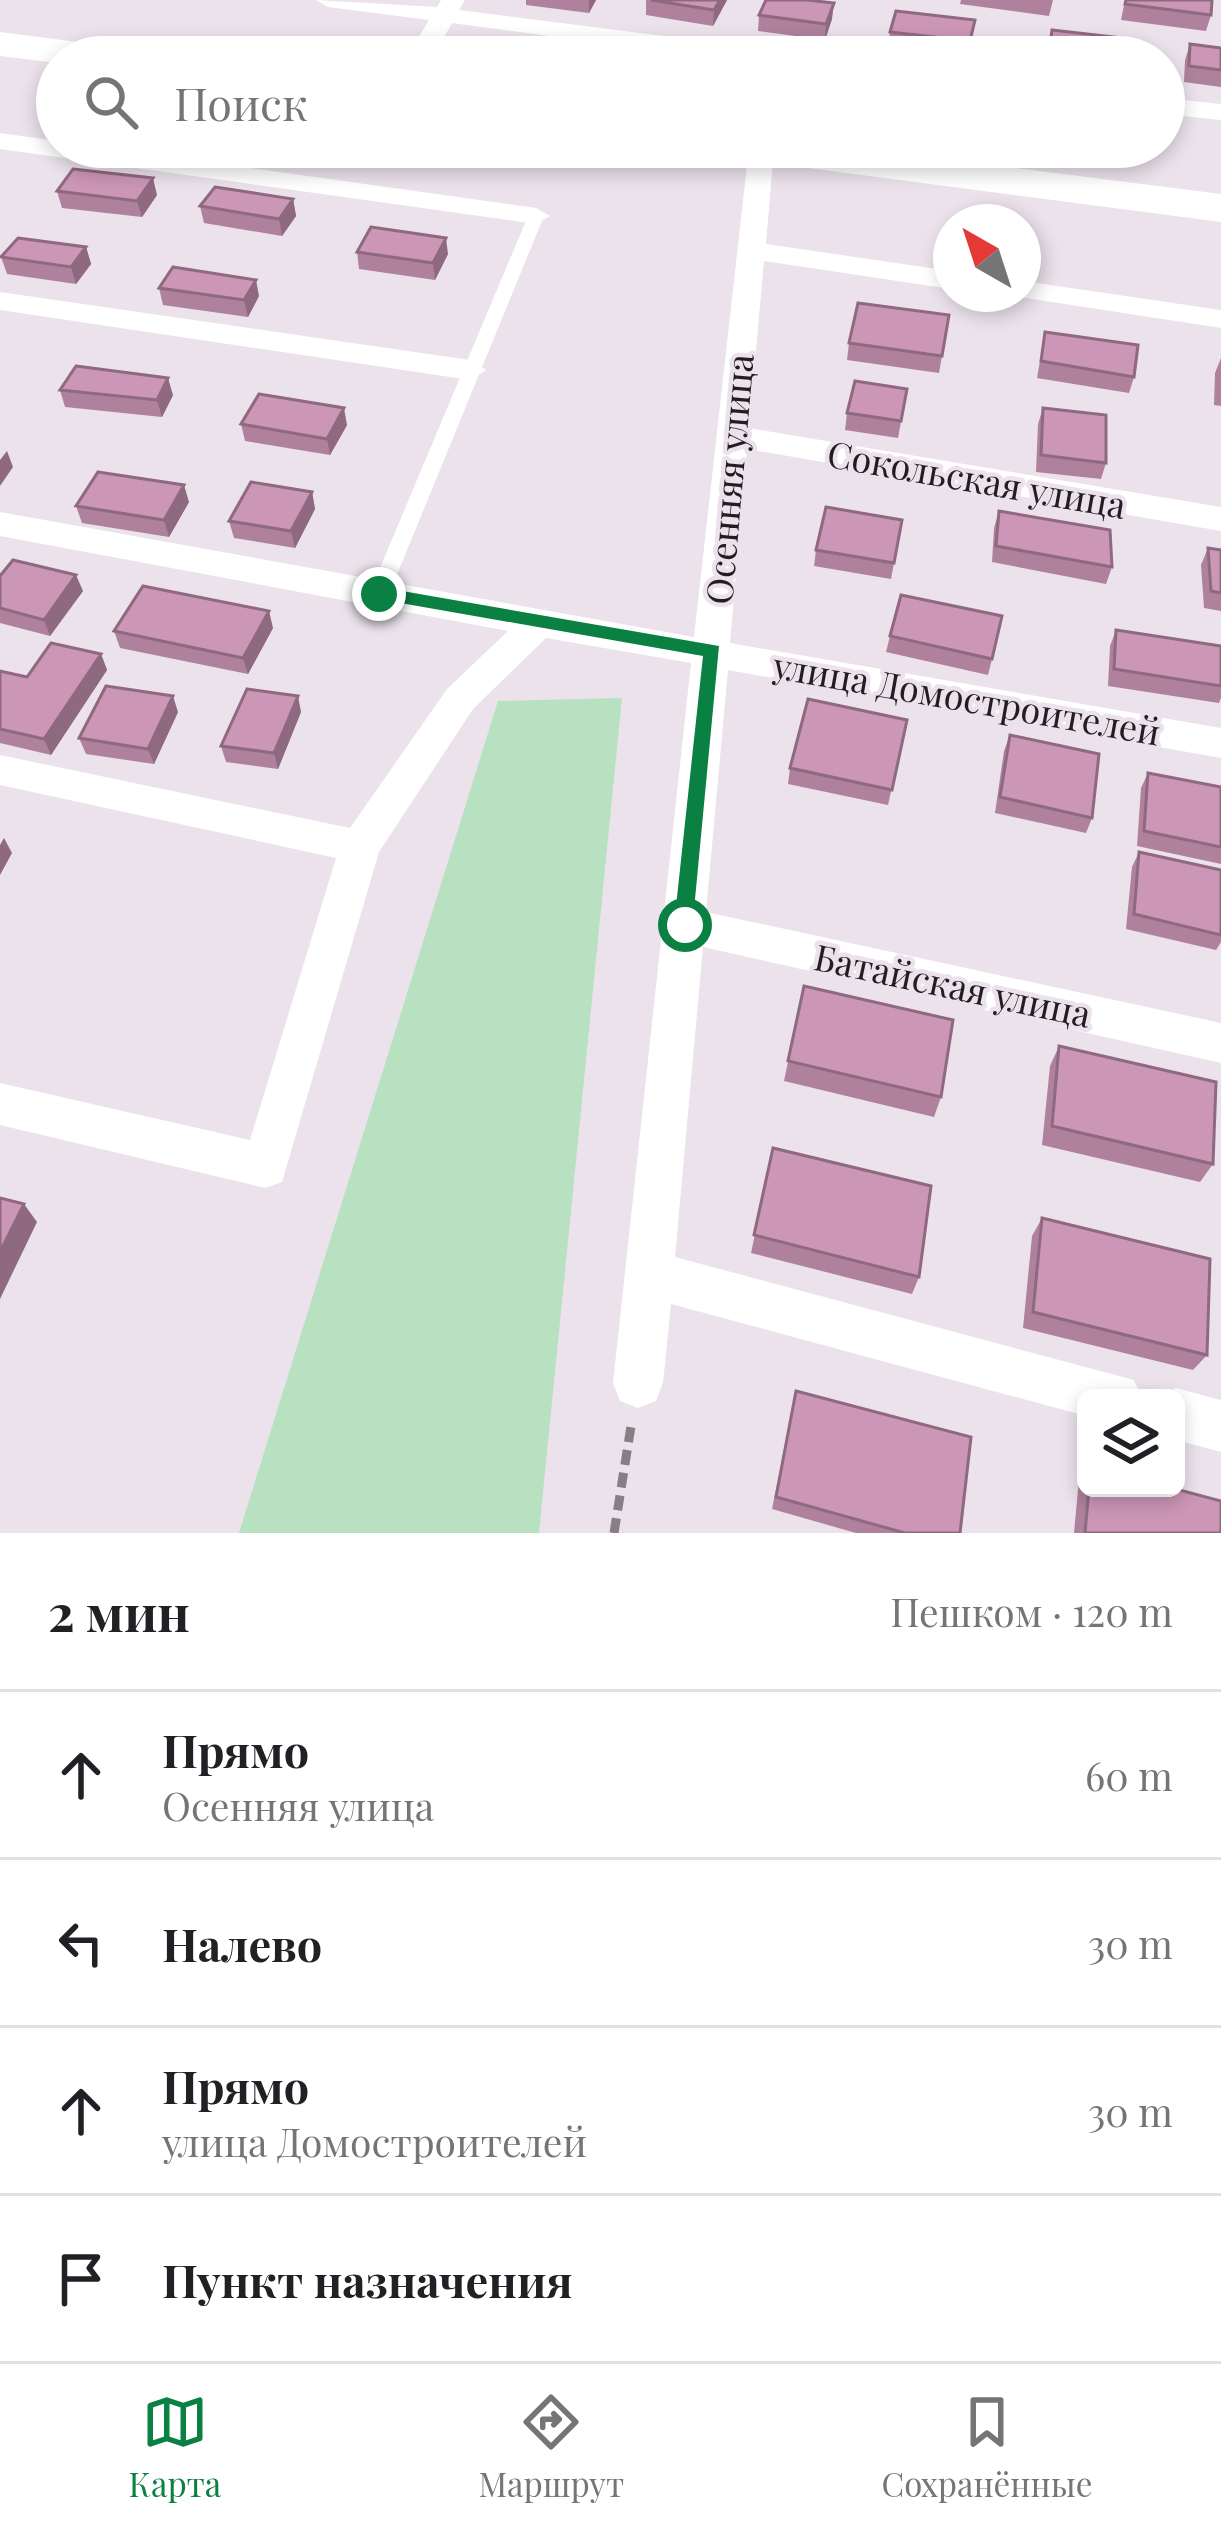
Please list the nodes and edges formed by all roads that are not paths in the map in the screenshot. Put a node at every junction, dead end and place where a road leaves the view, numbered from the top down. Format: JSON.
{"nodes":[{"id":1,"x":328,"y":0,"type":"edge"},
{"id":2,"x":449,"y":7,"type":"edge"},
{"id":3,"x":432,"y":36,"type":"edge"},
{"id":4,"x":633,"y":36,"type":"edge"},
{"id":5,"x":0,"y":44,"type":"edge"},
{"id":6,"x":36,"y":49,"type":"edge"},
{"id":7,"x":1185,"y":108,"type":"edge"},
{"id":8,"x":1221,"y":112,"type":"edge"},
{"id":9,"x":0,"y":141,"type":"edge"},
{"id":10,"x":36,"y":146,"type":"edge"},
{"id":11,"x":196,"y":168,"type":"edge"},
{"id":12,"x":753,"y":168,"type":"edge"},
{"id":13,"x":910,"y":168,"type":"edge"},
{"id":14,"x":1221,"y":208,"type":"edge"},
{"id":15,"x":536,"y":215,"type":"joint"},
{"id":16,"x":748,"y":250,"type":"junction"},
{"id":17,"x":933,"y":277,"type":"edge"},
{"id":18,"x":1041,"y":293,"type":"edge"},
{"id":19,"x":0,"y":302,"type":"edge"},
{"id":20,"x":1221,"y":319,"type":"edge"},
{"id":21,"x":470,"y":370,"type":"junction"},
{"id":22,"x":733,"y":436,"type":"junction"},
{"id":23,"x":1221,"y":519,"type":"edge"},
{"id":24,"x":0,"y":524,"type":"edge"},
{"id":25,"x":379,"y":594,"type":"junction"},
{"id":26,"x":539,"y":623,"type":"junction"},
{"id":27,"x":713,"y":651,"type":"junction"},
{"id":28,"x":1221,"y":743,"type":"edge"},
{"id":29,"x":0,"y":770,"type":"edge"},
{"id":30,"x":360,"y":847,"type":"junction"},
{"id":31,"x":685,"y":925,"type":"junction"},
{"id":32,"x":1221,"y":1043,"type":"edge"},
{"id":33,"x":0,"y":1104,"type":"edge"},
{"id":34,"x":648,"y":1274,"type":"junction"},
{"id":35,"x":638,"y":1383,"type":"road end"},
{"id":36,"x":1082,"y":1389,"type":"edge"},
{"id":37,"x":1185,"y":1416,"type":"edge"},
{"id":38,"x":1221,"y":1426,"type":"edge"}],
"edges":[{"from":1,"to":2,"type":"street"},
{"from":2,"to":3,"type":"street"},
{"from":2,"to":4,"type":"street"},
{"from":5,"to":6,"type":"main road"},
{"from":7,"to":8,"type":"street"},
{"from":9,"to":10,"type":"street"},
{"from":11,"to":15,"type":"street"},
{"from":12,"to":16,"type":"street","name":"Осенняя улица"},
{"from":13,"to":14,"type":"main road"},
{"from":15,"to":21,"type":"lane"},
{"from":16,"to":17,"type":"street"},
{"from":16,"to":22,"type":"street","name":"Осенняя улица"},
{"from":18,"to":20,"type":"street"},
{"from":19,"to":21,"type":"street"},
{"from":21,"to":25,"type":"lane"},
{"from":22,"to":23,"type":"street","name":"Сокольская улица"},
{"from":22,"to":27,"type":"street","name":"Осенняя улица"},
{"from":24,"to":25,"type":"street"},
{"from":25,"to":26,"type":"street"},
{"from":26,"to":27,"type":"street","name":"улица Домостроителей"},
{"from":26,"to":30,"type":"street"},
{"from":27,"to":28,"type":"street","name":"улица Домостроителей"},
{"from":27,"to":31,"type":"street","name":"Осенняя улица"},
{"from":29,"to":30,"type":"street"},
{"from":30,"to":33,"type":"street"},
{"from":31,"to":32,"type":"street","name":"Батайская улица"},
{"from":31,"to":34,"type":"street","name":"Осенняя улица"},
{"from":34,"to":35,"type":"street","name":"Осенняя улица"},
{"from":34,"to":36,"type":"street"},
{"from":37,"to":38,"type":"street"}]}
